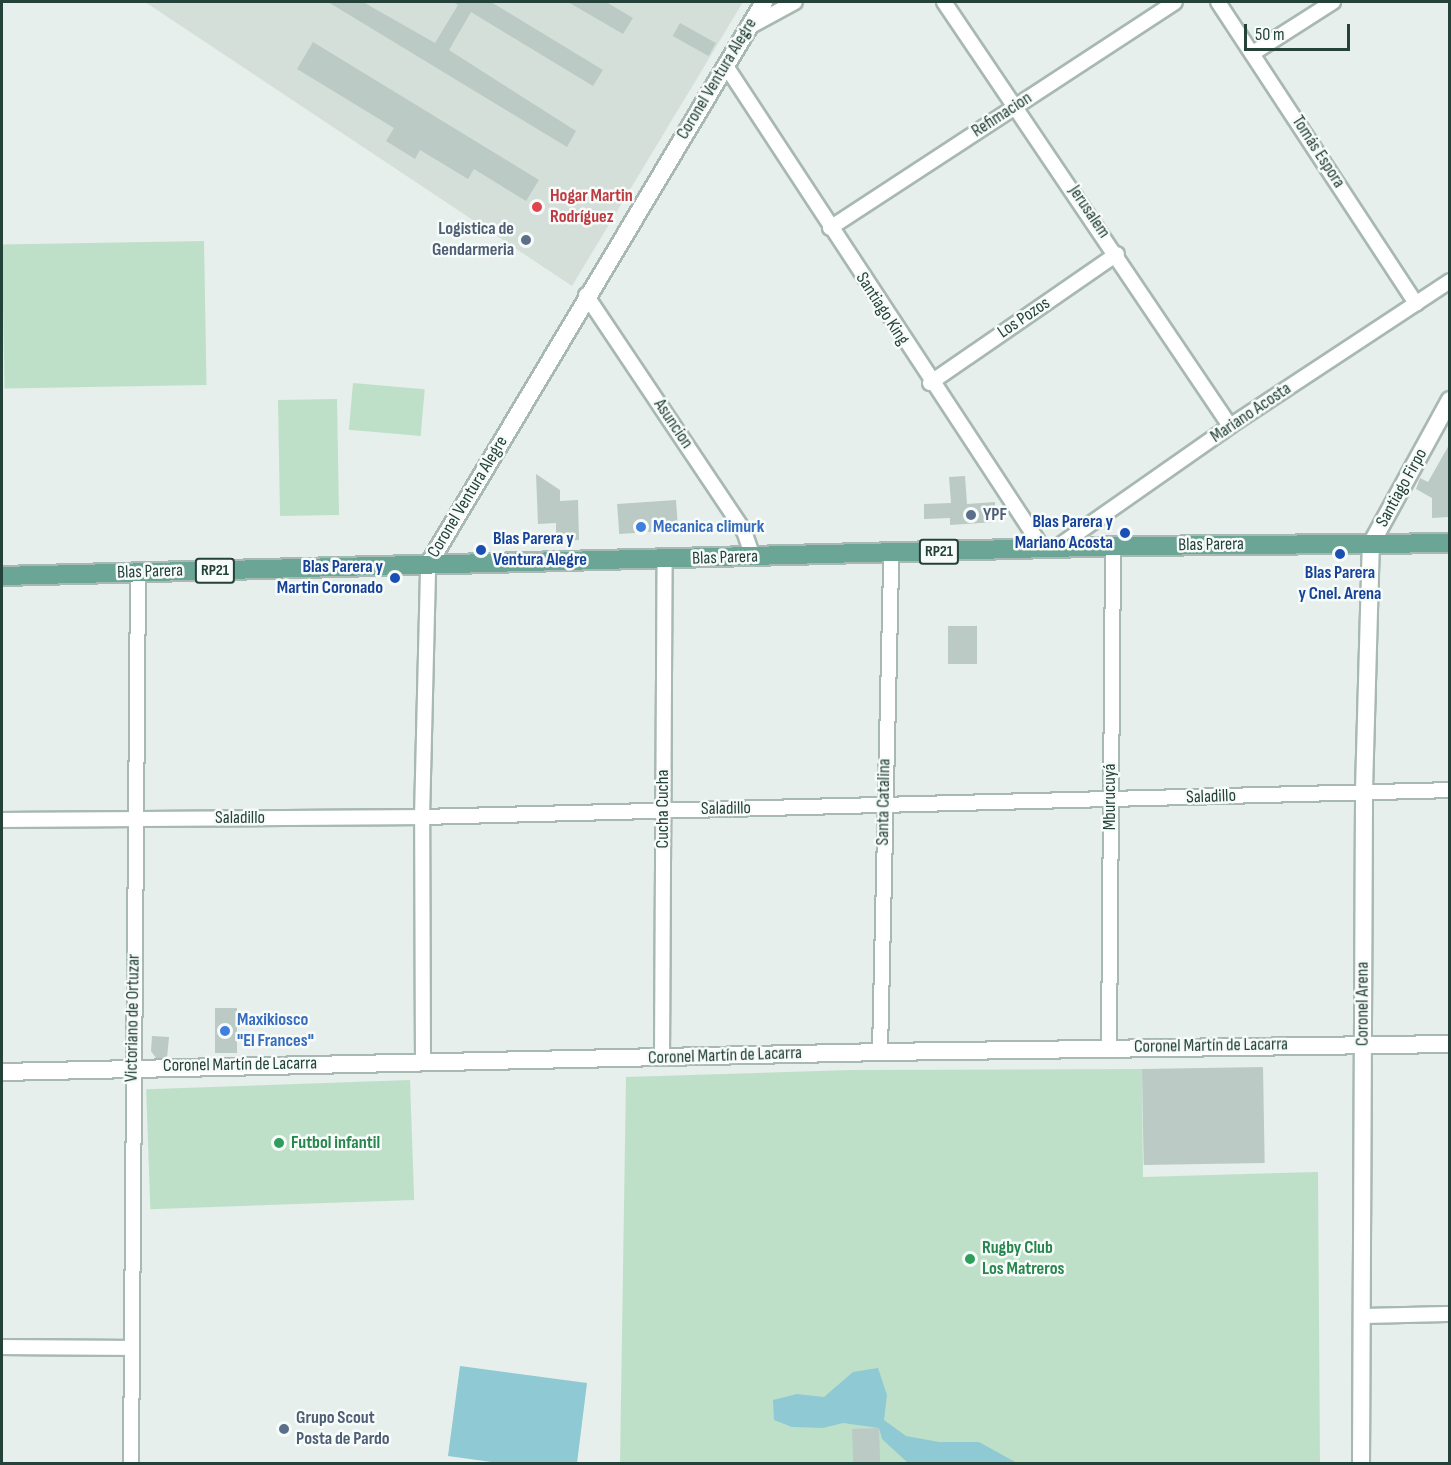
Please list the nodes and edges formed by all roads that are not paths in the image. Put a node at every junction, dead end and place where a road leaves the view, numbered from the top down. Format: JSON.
{"nodes":[{"id":1,"x":764,"y":2,"type":"edge"},
{"id":2,"x":795,"y":2,"type":"edge"},
{"id":3,"x":944,"y":2,"type":"edge"},
{"id":4,"x":1175,"y":2,"type":"edge"},
{"id":5,"x":1218,"y":2,"type":"edge"},
{"id":6,"x":1333,"y":2,"type":"edge"},
{"id":7,"x":749,"y":27,"type":"junction"},
{"id":8,"x":1253,"y":53,"type":"junction"},
{"id":9,"x":726,"y":66,"type":"junction"},
{"id":10,"x":1017,"y":105,"type":"junction"},
{"id":11,"x":830,"y":228,"type":"junction"},
{"id":12,"x":1117,"y":254,"type":"junction"},
{"id":13,"x":1449,"y":281,"type":"edge"},
{"id":14,"x":586,"y":295,"type":"junction"},
{"id":15,"x":1416,"y":304,"type":"junction"},
{"id":16,"x":930,"y":382,"type":"junction"},
{"id":17,"x":1449,"y":400,"type":"edge"},
{"id":18,"x":1230,"y":426,"type":"junction"},
{"id":19,"x":1449,"y":543,"type":"edge"},
{"id":20,"x":1371,"y":544,"type":"junction"},
{"id":21,"x":1113,"y":547,"type":"junction"},
{"id":22,"x":1049,"y":548,"type":"junction"},
{"id":23,"x":891,"y":553,"type":"junction"},
{"id":24,"x":753,"y":557,"type":"junction"},
{"id":25,"x":665,"y":560,"type":"junction"},
{"id":26,"x":428,"y":565,"type":"junction"},
{"id":27,"x":138,"y":573,"type":"junction"},
{"id":28,"x":2,"y":576,"type":"edge"},
{"id":29,"x":1364,"y":790,"type":"junction"},
{"id":30,"x":1449,"y":790,"type":"edge"},
{"id":31,"x":1110,"y":801,"type":"junction"},
{"id":32,"x":884,"y":805,"type":"junction"},
{"id":33,"x":663,"y":811,"type":"junction"},
{"id":34,"x":422,"y":818,"type":"junction"},
{"id":35,"x":136,"y":819,"type":"junction"},
{"id":36,"x":2,"y":820,"type":"edge"},
{"id":37,"x":1364,"y":1044,"type":"junction"},
{"id":38,"x":1449,"y":1044,"type":"edge"},
{"id":39,"x":1109,"y":1048,"type":"junction"},
{"id":40,"x":880,"y":1052,"type":"junction"},
{"id":41,"x":662,"y":1058,"type":"junction"},
{"id":42,"x":423,"y":1062,"type":"junction"},
{"id":43,"x":133,"y":1067,"type":"junction"},
{"id":44,"x":2,"y":1072,"type":"edge"},
{"id":45,"x":1449,"y":1314,"type":"edge"},
{"id":46,"x":1361,"y":1316,"type":"junction"},
{"id":47,"x":2,"y":1347,"type":"edge"},
{"id":48,"x":131,"y":1348,"type":"junction"},
{"id":49,"x":131,"y":1464,"type":"edge"},
{"id":50,"x":1361,"y":1464,"type":"edge"}],
"edges":[{"from":1,"to":7,"type":"street","name":"Coronel Ventura Alegre"},
{"from":2,"to":7,"type":"street"},
{"from":3,"to":10,"type":"street","name":"Jerusalem"},
{"from":4,"to":10,"type":"street","name":"Refimacion"},
{"from":5,"to":8,"type":"street","name":"Tomás Espora"},
{"from":6,"to":8,"type":"street"},
{"from":7,"to":9,"type":"street","name":"Coronel Ventura Alegre"},
{"from":8,"to":15,"type":"street","name":"Tomás Espora"},
{"from":9,"to":11,"type":"street","name":"Santiago King"},
{"from":9,"to":14,"type":"street","name":"Coronel Ventura Alegre"},
{"from":10,"to":11,"type":"street","name":"Refimacion"},
{"from":10,"to":12,"type":"street","name":"Jerusalem"},
{"from":11,"to":16,"type":"street","name":"Santiago King"},
{"from":12,"to":16,"type":"street","name":"Los Pozos"},
{"from":12,"to":18,"type":"street","name":"Jerusalem"},
{"from":13,"to":15,"type":"street","name":"Mariano Acosta"},
{"from":14,"to":24,"type":"street","name":"Asuncion"},
{"from":14,"to":26,"type":"street","name":"Coronel Ventura Alegre"},
{"from":15,"to":18,"type":"street","name":"Mariano Acosta"},
{"from":16,"to":22,"type":"street","name":"Santiago King"},
{"from":17,"to":20,"type":"street","name":"Santiago Firpo"},
{"from":18,"to":22,"type":"street","name":"Mariano Acosta"},
{"from":19,"to":20,"type":"main road","name":"Blas Parera","number":"RP21"},
{"from":20,"to":21,"type":"main road","name":"Blas Parera","number":"RP21"},
{"from":20,"to":29,"type":"street","name":"Coronel Arena"},
{"from":21,"to":22,"type":"main road","name":"Blas Parera","number":"RP21"},
{"from":21,"to":31,"type":"street","name":"Mburucuyá"},
{"from":22,"to":23,"type":"main road","name":"Blas Parera","number":"RP21"},
{"from":23,"to":24,"type":"main road","name":"Blas Parera","number":"RP21"},
{"from":23,"to":32,"type":"street","name":"Santa Catalina"},
{"from":24,"to":25,"type":"main road","name":"Blas Parera","number":"RP21"},
{"from":25,"to":26,"type":"main road","name":"Blas Parera","number":"RP21"},
{"from":25,"to":33,"type":"street","name":"Cucha Cucha"},
{"from":26,"to":27,"type":"main road","name":"Blas Parera","number":"RP21"},
{"from":26,"to":34,"type":"street","name":"Coronel Ventura Alegre"},
{"from":27,"to":28,"type":"main road","name":"Blas Parera","number":"RP21"},
{"from":27,"to":35,"type":"street","name":"Victoriano de Ortuzar"},
{"from":29,"to":30,"type":"street","name":"Saladillo"},
{"from":29,"to":31,"type":"street","name":"Saladillo"},
{"from":29,"to":37,"type":"street","name":"Coronel Arena"},
{"from":31,"to":32,"type":"street","name":"Saladillo"},
{"from":31,"to":39,"type":"street","name":"Mburucuyá"},
{"from":32,"to":33,"type":"street","name":"Saladillo"},
{"from":32,"to":40,"type":"street","name":"Santa Catalina"},
{"from":33,"to":34,"type":"street","name":"Saladillo"},
{"from":33,"to":41,"type":"street","name":"Cucha Cucha"},
{"from":34,"to":35,"type":"street","name":"Saladillo"},
{"from":34,"to":42,"type":"street","name":"Coronel Ventura Alegre"},
{"from":35,"to":36,"type":"street","name":"Saladillo"},
{"from":35,"to":43,"type":"street","name":"Victoriano de Ortuzar"},
{"from":37,"to":38,"type":"street","name":"Coronel Martín de Lacarra"},
{"from":37,"to":39,"type":"street","name":"Coronel Martín de Lacarra"},
{"from":37,"to":46,"type":"street","name":"Coronel Arena"},
{"from":39,"to":40,"type":"street","name":"Coronel Martín de Lacarra"},
{"from":40,"to":41,"type":"street","name":"Coronel Martín de Lacarra"},
{"from":41,"to":42,"type":"street","name":"Coronel Martín de Lacarra"},
{"from":42,"to":43,"type":"street","name":"Coronel Martín de Lacarra"},
{"from":43,"to":44,"type":"street","name":"Coronel Martín de Lacarra"},
{"from":43,"to":48,"type":"street","name":"Victoriano de Ortuzar"},
{"from":45,"to":46,"type":"street"},
{"from":46,"to":50,"type":"street","name":"Coronel Arena"},
{"from":47,"to":48,"type":"street"},
{"from":48,"to":49,"type":"street","name":"Victoriano de Ortuzar"}]}
